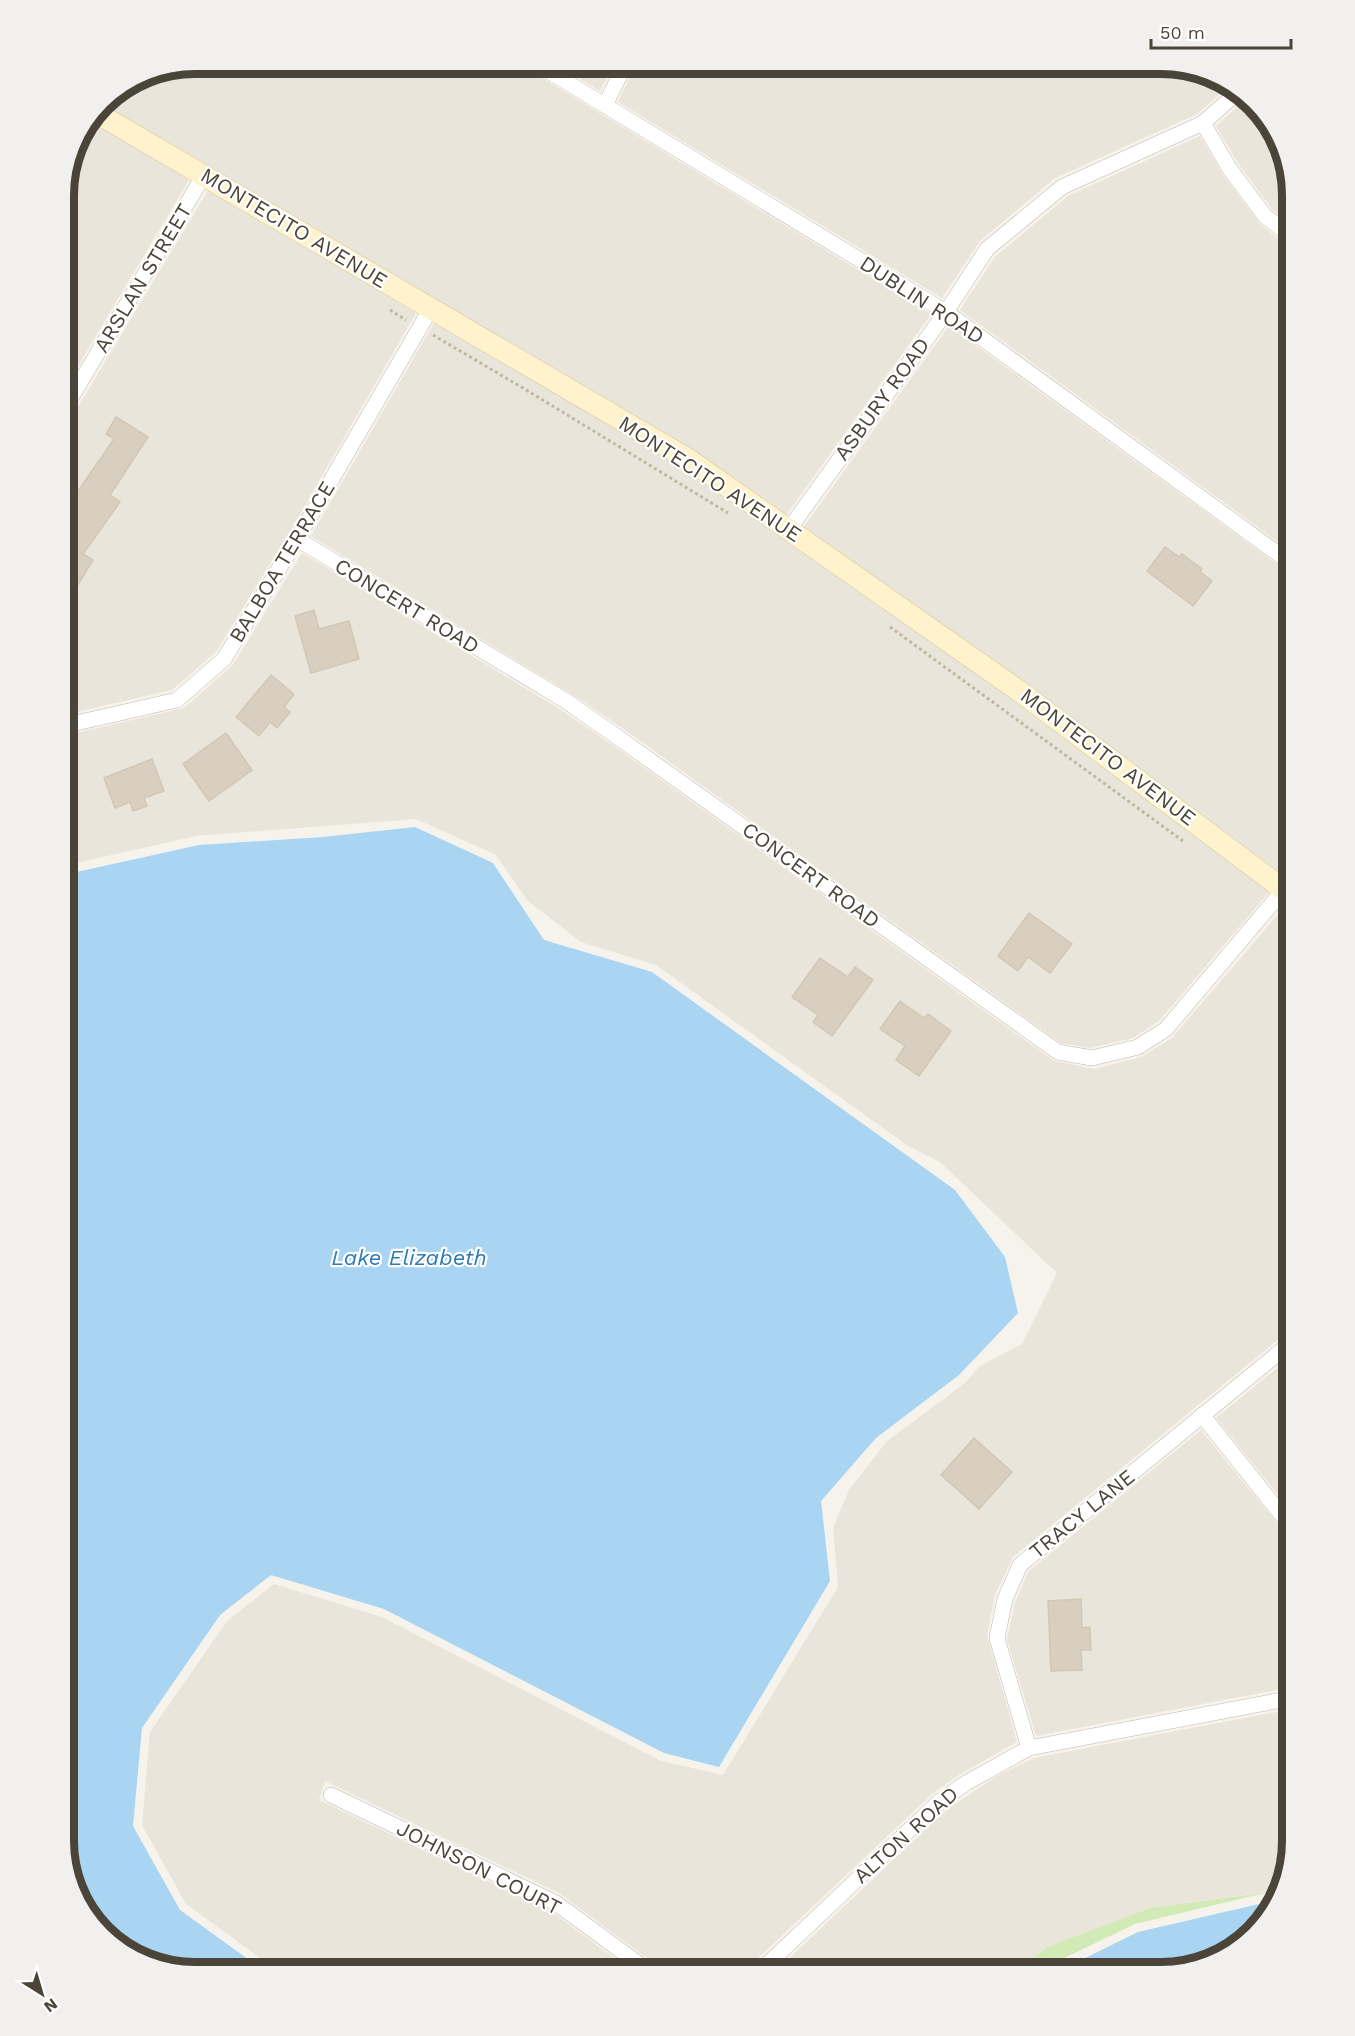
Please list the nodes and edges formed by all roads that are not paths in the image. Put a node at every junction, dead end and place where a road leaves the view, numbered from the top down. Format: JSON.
{"nodes":[{"id":1,"x":553,"y":74,"type":"edge"},
{"id":2,"x":620,"y":74,"type":"edge"},
{"id":3,"x":1232,"y":97,"type":"edge"},
{"id":4,"x":605,"y":105,"type":"junction"},
{"id":5,"x":102,"y":116,"type":"edge"},
{"id":6,"x":1203,"y":123,"type":"junction"},
{"id":7,"x":204,"y":175,"type":"junction"},
{"id":8,"x":1282,"y":229,"type":"edge"},
{"id":9,"x":430,"y":310,"type":"junction"},
{"id":10,"x":946,"y":312,"type":"junction"},
{"id":11,"x":74,"y":393,"type":"edge"},
{"id":12,"x":789,"y":529,"type":"junction"},
{"id":13,"x":297,"y":539,"type":"junction"},
{"id":14,"x":1282,"y":557,"type":"edge"},
{"id":15,"x":74,"y":723,"type":"edge"},
{"id":16,"x":1282,"y":884,"type":"edge"},
{"id":17,"x":1282,"y":897,"type":"edge"},
{"id":18,"x":1282,"y":1350,"type":"edge"},
{"id":19,"x":1202,"y":1415,"type":"junction"},
{"id":20,"x":1282,"y":1515,"type":"edge"},
{"id":21,"x":1282,"y":1700,"type":"edge"},
{"id":22,"x":1029,"y":1748,"type":"junction"},
{"id":23,"x":331,"y":1795,"type":"dead end"},
{"id":24,"x":636,"y":1962,"type":"edge"},
{"id":25,"x":770,"y":1962,"type":"edge"}],
"edges":[{"from":1,"to":4,"type":"street","name":"DUBLIN ROAD"},
{"from":2,"to":4,"type":"street"},
{"from":3,"to":6,"type":"street","name":"ASBURY ROAD"},
{"from":4,"to":10,"type":"street","name":"DUBLIN ROAD"},
{"from":5,"to":7,"type":"street","name":"MONTECITO AVENUE"},
{"from":6,"to":8,"type":"street"},
{"from":6,"to":10,"type":"street","name":"ASBURY ROAD"},
{"from":7,"to":9,"type":"street","name":"MONTECITO AVENUE"},
{"from":7,"to":11,"type":"street","name":"ARSLAN STREET"},
{"from":9,"to":12,"type":"street","name":"MONTECITO AVENUE"},
{"from":9,"to":13,"type":"street","name":"BALBOA TERRACE"},
{"from":10,"to":12,"type":"street","name":"ASBURY ROAD"},
{"from":10,"to":14,"type":"street","name":"DUBLIN ROAD"},
{"from":12,"to":16,"type":"street","name":"MONTECITO AVENUE"},
{"from":13,"to":15,"type":"street","name":"BALBOA TERRACE"},
{"from":13,"to":17,"type":"street","name":"CONCERT ROAD"},
{"from":18,"to":19,"type":"street","name":"TRACY LANE"},
{"from":19,"to":20,"type":"street"},
{"from":19,"to":22,"type":"street","name":"TRACY LANE"},
{"from":21,"to":22,"type":"street","name":"ALTON ROAD"},
{"from":22,"to":25,"type":"street","name":"ALTON ROAD"},
{"from":23,"to":24,"type":"street","name":"JOHNSON COURT"}]}
